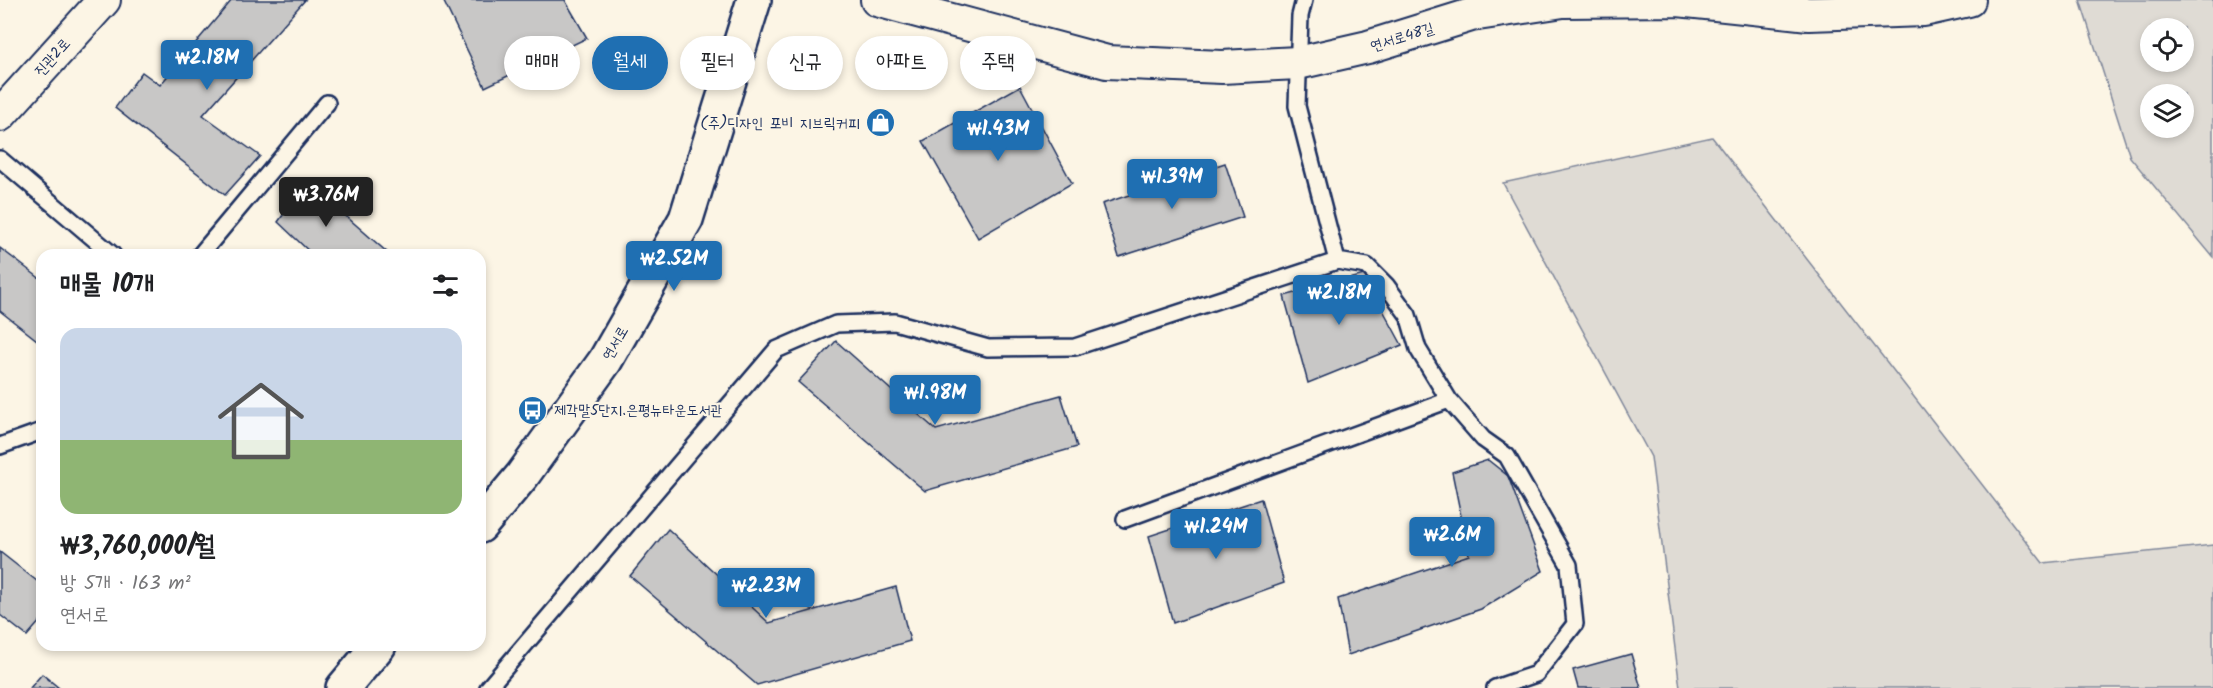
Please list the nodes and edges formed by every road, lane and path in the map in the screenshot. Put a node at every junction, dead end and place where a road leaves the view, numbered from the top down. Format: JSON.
{"nodes":[{"id":1,"x":104,"y":0,"type":"edge"},
{"id":2,"x":754,"y":0,"type":"edge"},
{"id":3,"x":877,"y":0,"type":"edge"},
{"id":4,"x":1304,"y":0,"type":"edge"},
{"id":5,"x":1969,"y":0,"type":"edge"},
{"id":6,"x":1298,"y":63,"type":"junction"},
{"id":7,"x":327,"y":104,"type":"dead end"},
{"id":8,"x":0,"y":115,"type":"edge"},
{"id":9,"x":0,"y":159,"type":"edge"},
{"id":10,"x":106,"y":249,"type":"edge"},
{"id":11,"x":205,"y":249,"type":"edge"},
{"id":12,"x":1337,"y":261,"type":"junction"},
{"id":13,"x":1449,"y":400,"type":"junction"},
{"id":14,"x":36,"y":433,"type":"edge"},
{"id":15,"x":0,"y":446,"type":"edge"},
{"id":16,"x":486,"y":519,"type":"edge"},
{"id":17,"x":1125,"y":519,"type":"dead end"},
{"id":18,"x":374,"y":651,"type":"edge"},
{"id":19,"x":343,"y":688,"type":"edge"},
{"id":20,"x":489,"y":688,"type":"edge"},
{"id":21,"x":1495,"y":688,"type":"edge"}],
"edges":[{"from":1,"to":8,"type":"street","name":"진관2로"},
{"from":2,"to":16,"type":"main road","name":"연서로"},
{"from":3,"to":6,"type":"street","name":"연서로48길"},
{"from":4,"to":6,"type":"lane"},
{"from":5,"to":6,"type":"street","name":"연서로48길"},
{"from":6,"to":12,"type":"lane"},
{"from":7,"to":11,"type":"lane"},
{"from":9,"to":10,"type":"lane"},
{"from":12,"to":13,"type":"lane"},
{"from":12,"to":20,"type":"lane"},
{"from":13,"to":17,"type":"lane"},
{"from":13,"to":21,"type":"lane"},
{"from":14,"to":15,"type":"lane"},
{"from":18,"to":19,"type":"main road"}]}
